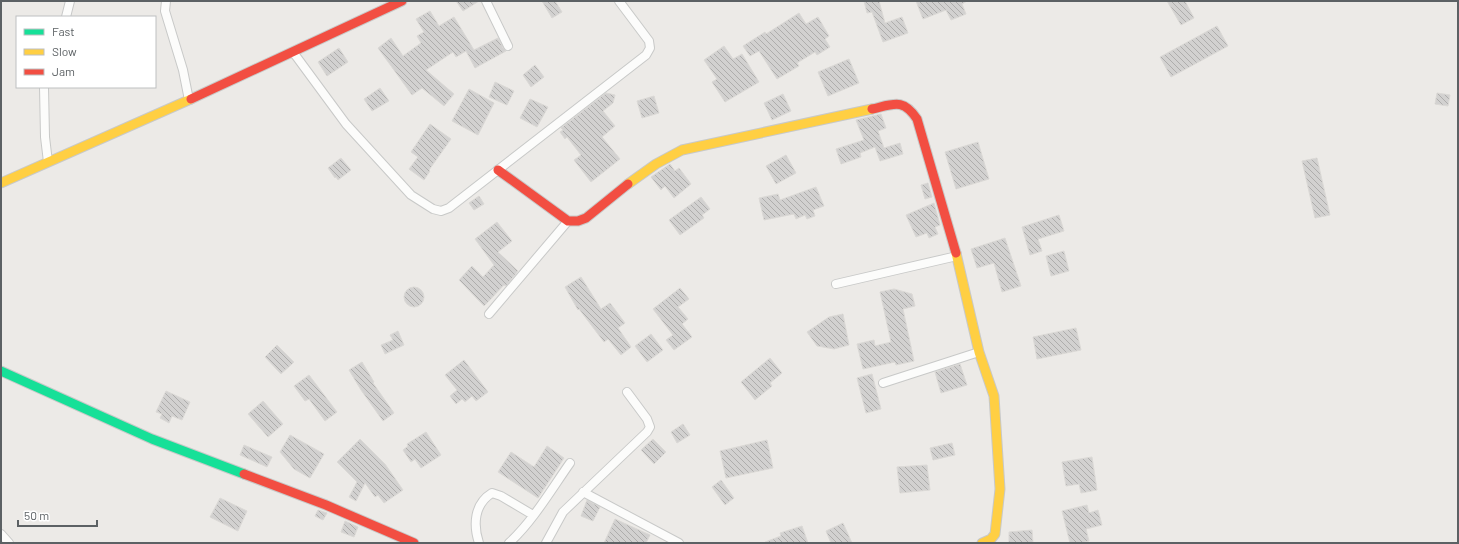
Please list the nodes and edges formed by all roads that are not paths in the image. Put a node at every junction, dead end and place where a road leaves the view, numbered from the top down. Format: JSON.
{"nodes":[{"id":1,"x":70,"y":1,"type":"edge"},
{"id":2,"x":166,"y":1,"type":"edge"},
{"id":3,"x":402,"y":1,"type":"edge"},
{"id":4,"x":486,"y":1,"type":"edge"},
{"id":5,"x":620,"y":1,"type":"edge"},
{"id":6,"x":66,"y":16,"type":"edge"},
{"id":7,"x":508,"y":46,"type":"dead end"},
{"id":8,"x":293,"y":52,"type":"junction"},
{"id":9,"x":44,"y":88,"type":"edge"},
{"id":10,"x":189,"y":100,"type":"junction"},
{"id":11,"x":48,"y":162,"type":"junction"},
{"id":12,"x":498,"y":170,"type":"junction"},
{"id":13,"x":1,"y":183,"type":"edge"},
{"id":14,"x":568,"y":221,"type":"junction"},
{"id":15,"x":957,"y":256,"type":"junction"},
{"id":16,"x":836,"y":284,"type":"dead end"},
{"id":17,"x":489,"y":314,"type":"dead end"},
{"id":18,"x":979,"y":352,"type":"junction"},
{"id":19,"x":1,"y":371,"type":"edge"},
{"id":20,"x":883,"y":383,"type":"dead end"},
{"id":21,"x":627,"y":392,"type":"dead end"},
{"id":22,"x":570,"y":463,"type":"dead end"},
{"id":23,"x":583,"y":492,"type":"junction"},
{"id":24,"x":533,"y":515,"type":"junction"},
{"id":25,"x":1,"y":534,"type":"edge"},
{"id":26,"x":9,"y":543,"type":"edge"},
{"id":27,"x":414,"y":543,"type":"edge"},
{"id":28,"x":479,"y":543,"type":"edge"},
{"id":29,"x":509,"y":543,"type":"edge"},
{"id":30,"x":546,"y":543,"type":"edge"},
{"id":31,"x":679,"y":543,"type":"edge"},
{"id":32,"x":982,"y":543,"type":"edge"}],
"edges":[{"from":1,"to":6,"type":"street"},
{"from":2,"to":10,"type":"street"},
{"from":3,"to":8,"type":"street"},
{"from":4,"to":7,"type":"street"},
{"from":5,"to":12,"type":"street"},
{"from":8,"to":10,"type":"street"},
{"from":8,"to":12,"type":"street"},
{"from":9,"to":11,"type":"street"},
{"from":10,"to":11,"type":"street"},
{"from":11,"to":13,"type":"street"},
{"from":12,"to":14,"type":"street"},
{"from":14,"to":15,"type":"street"},
{"from":14,"to":17,"type":"street"},
{"from":15,"to":16,"type":"street"},
{"from":15,"to":18,"type":"street"},
{"from":18,"to":20,"type":"street"},
{"from":18,"to":32,"type":"street"},
{"from":19,"to":27,"type":"street"},
{"from":21,"to":23,"type":"street"},
{"from":22,"to":24,"type":"street"},
{"from":23,"to":30,"type":"street"},
{"from":23,"to":31,"type":"street"},
{"from":24,"to":28,"type":"street"},
{"from":24,"to":29,"type":"street"},
{"from":25,"to":26,"type":"street"}]}
